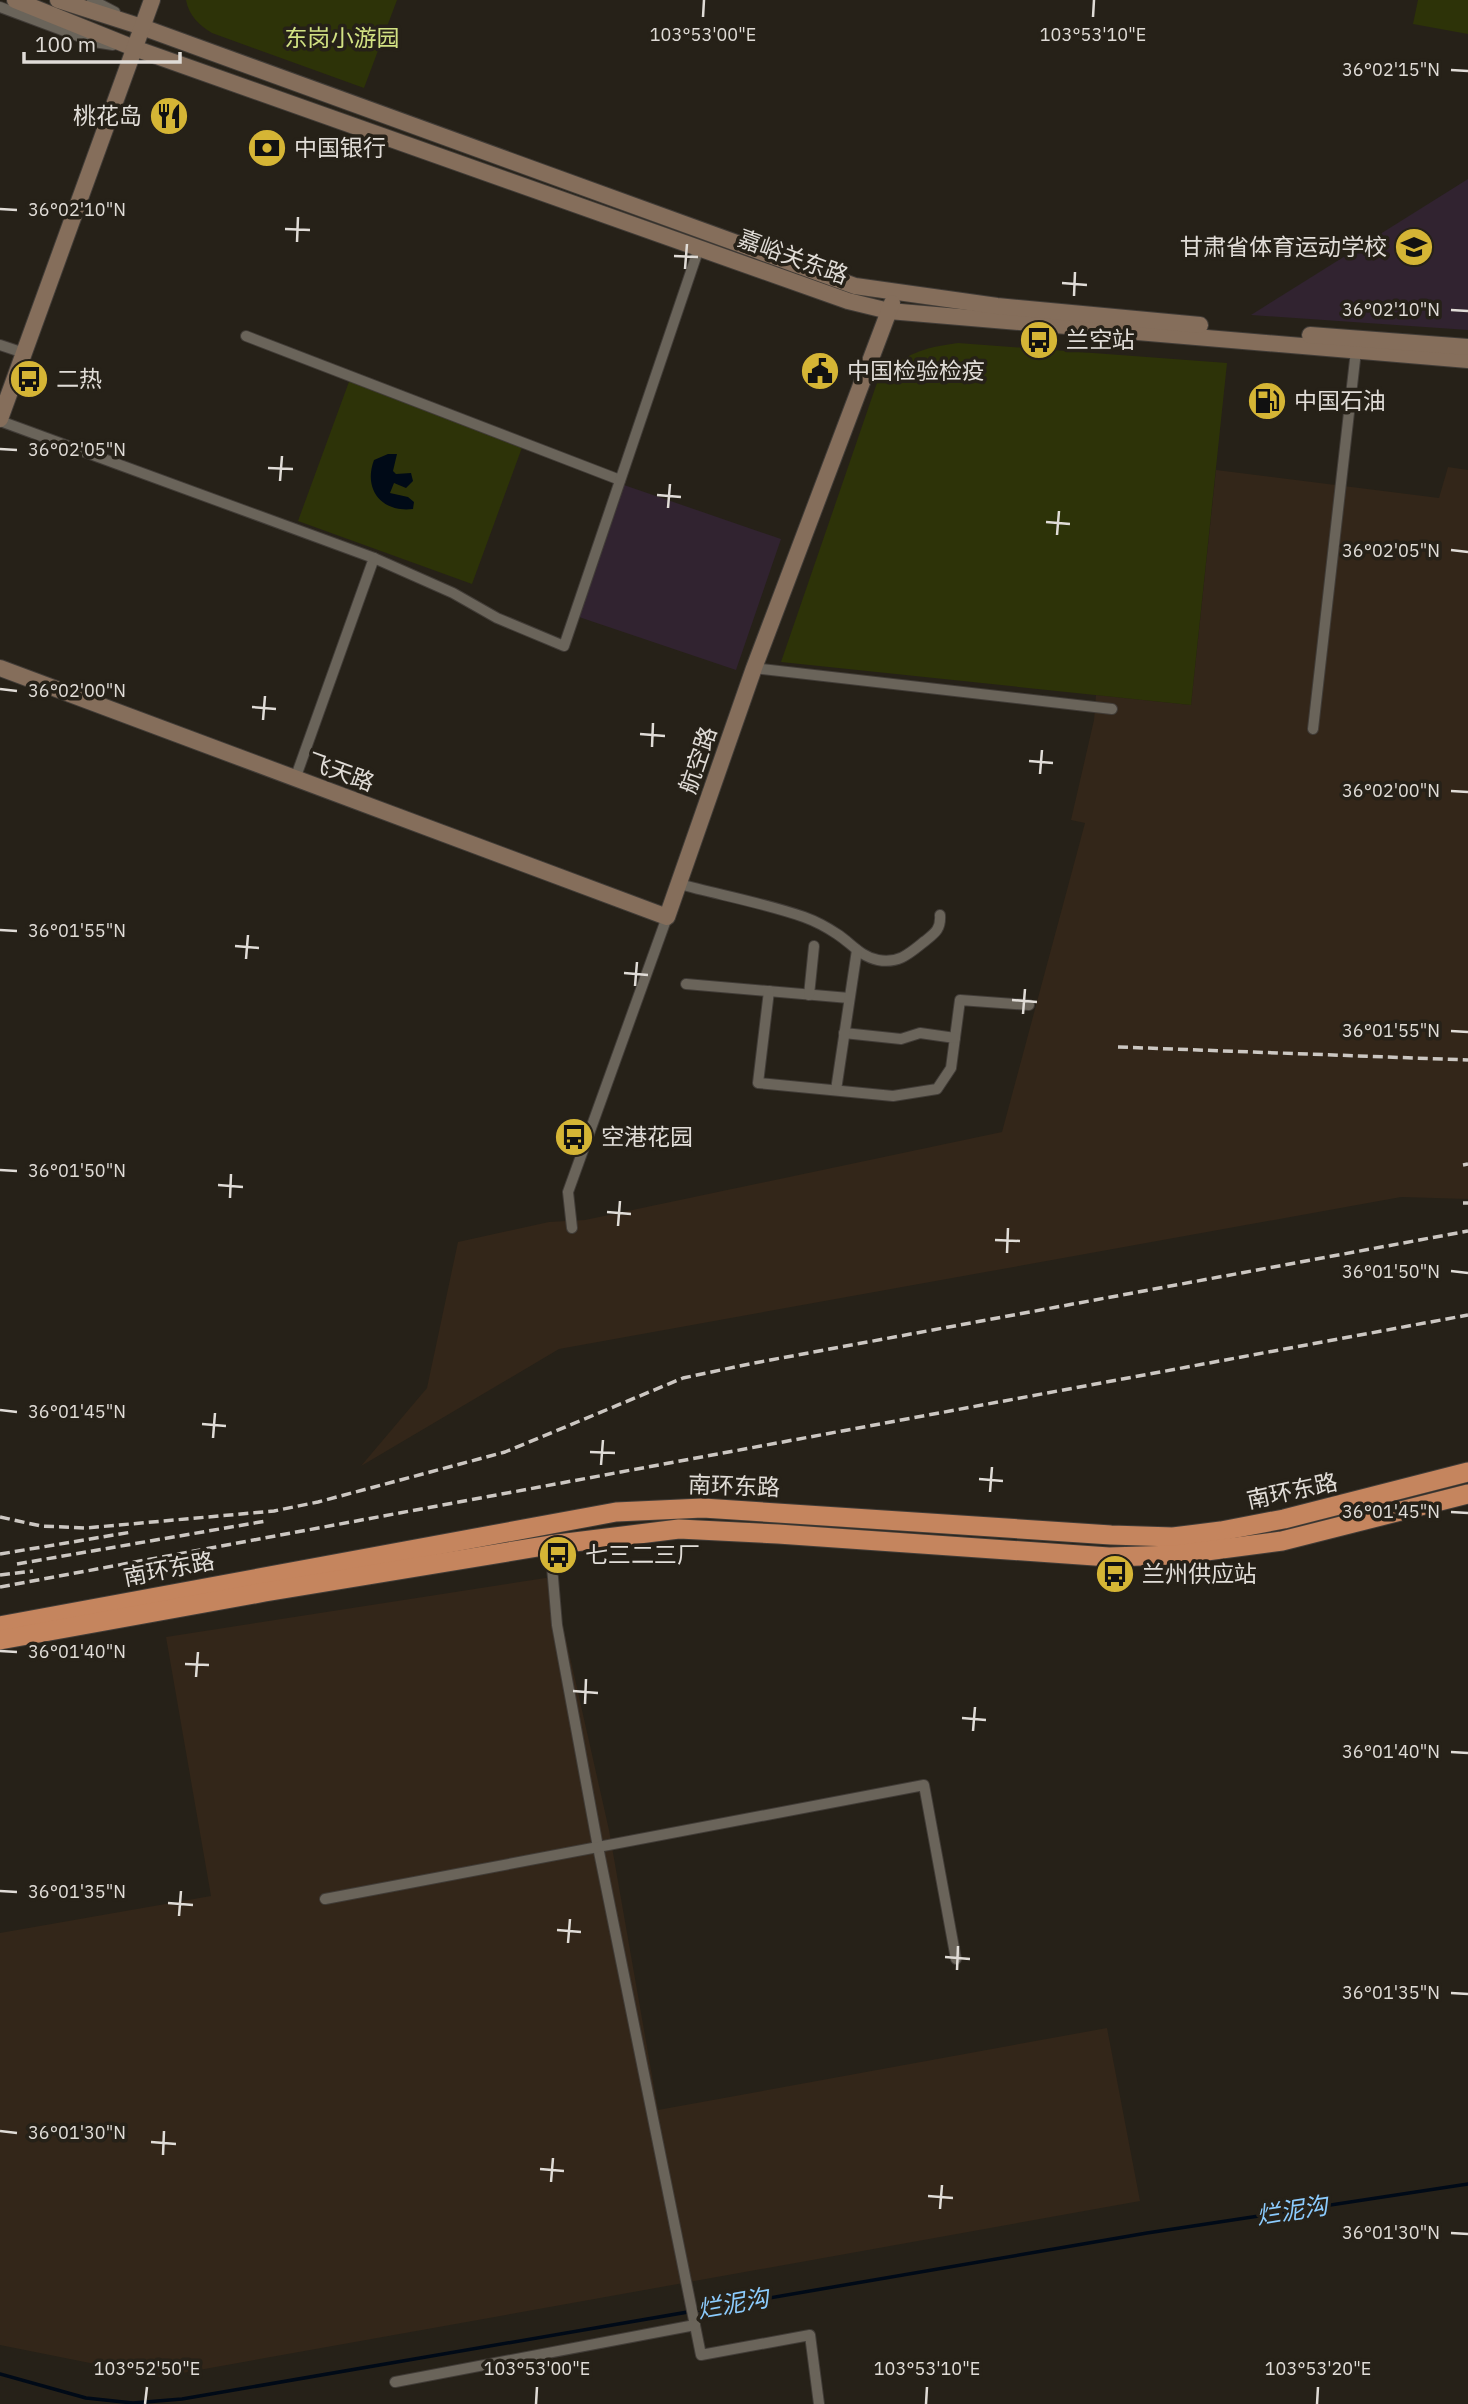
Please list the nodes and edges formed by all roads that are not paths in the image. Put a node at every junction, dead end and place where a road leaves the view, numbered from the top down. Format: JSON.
{"nodes":[{"id":1,"x":15,"y":0,"type":"edge"},
{"id":2,"x":58,"y":0,"type":"edge"},
{"id":3,"x":92,"y":0,"type":"edge"},
{"id":4,"x":152,"y":0,"type":"edge"},
{"id":5,"x":0,"y":6,"type":"edge"},
{"id":6,"x":142,"y":27,"type":"junction"},
{"id":7,"x":134,"y":48,"type":"junction"},
{"id":8,"x":699,"y":248,"type":"junction"},
{"id":9,"x":895,"y":293,"type":"junction"},
{"id":10,"x":889,"y":311,"type":"junction"},
{"id":11,"x":246,"y":336,"type":"dead end"},
{"id":12,"x":0,"y":345,"type":"edge"},
{"id":13,"x":1468,"y":347,"type":"edge"},
{"id":14,"x":1356,"y":351,"type":"junction"},
{"id":15,"x":24,"y":353,"type":"junction"},
{"id":16,"x":1468,"y":360,"type":"edge"},
{"id":17,"x":0,"y":420,"type":"edge"},
{"id":18,"x":620,"y":480,"type":"junction"},
{"id":19,"x":374,"y":558,"type":"junction"},
{"id":20,"x":0,"y":668,"type":"edge"},
{"id":21,"x":754,"y":668,"type":"junction"},
{"id":22,"x":1112,"y":709,"type":"dead end"},
{"id":23,"x":1313,"y":729,"type":"dead end"},
{"id":24,"x":295,"y":779,"type":"junction"},
{"id":25,"x":679,"y":884,"type":"junction"},
{"id":26,"x":940,"y":915,"type":"dead end"},
{"id":27,"x":667,"y":917,"type":"junction"},
{"id":28,"x":814,"y":946,"type":"dead end"},
{"id":29,"x":857,"y":950,"type":"junction"},
{"id":30,"x":686,"y":984,"type":"dead end"},
{"id":31,"x":769,"y":991,"type":"junction"},
{"id":32,"x":808,"y":995,"type":"junction"},
{"id":33,"x":849,"y":998,"type":"junction"},
{"id":34,"x":1029,"y":1005,"type":"dead end"},
{"id":35,"x":844,"y":1033,"type":"junction"},
{"id":36,"x":955,"y":1038,"type":"junction"},
{"id":37,"x":836,"y":1090,"type":"junction"},
{"id":38,"x":572,"y":1228,"type":"dead end"},
{"id":39,"x":1468,"y":1472,"type":"edge"},
{"id":40,"x":1468,"y":1494,"type":"edge"},
{"id":41,"x":548,"y":1523,"type":"junction"},
{"id":42,"x":550,"y":1545,"type":"junction"},
{"id":43,"x":0,"y":1626,"type":"edge"},
{"id":44,"x":0,"y":1640,"type":"edge"},
{"id":45,"x":598,"y":1847,"type":"junction"},
{"id":46,"x":325,"y":1899,"type":"dead end"},
{"id":47,"x":956,"y":1959,"type":"dead end"},
{"id":48,"x":695,"y":2325,"type":"junction"},
{"id":49,"x":395,"y":2382,"type":"dead end"},
{"id":50,"x":819,"y":2404,"type":"edge"}],
"edges":[{"from":1,"to":7,"type":"main road","name":"嘉峪关东路"},
{"from":2,"to":6,"type":"main road","name":"嘉峪关东路"},
{"from":3,"to":6,"type":"street"},
{"from":4,"to":6,"type":"main road"},
{"from":5,"to":7,"type":"street"},
{"from":6,"to":7,"type":"main road"},
{"from":6,"to":9,"type":"main road","name":"嘉峪关东路"},
{"from":7,"to":8,"type":"main road","name":"嘉峪关东路"},
{"from":7,"to":15,"type":"main road"},
{"from":8,"to":10,"type":"main road","name":"嘉峪关东路"},
{"from":8,"to":18,"type":"street"},
{"from":9,"to":10,"type":"main road","name":"航空路"},
{"from":9,"to":13,"type":"main road","name":"嘉峪关东路"},
{"from":10,"to":14,"type":"main road","name":"嘉峪关东路"},
{"from":10,"to":21,"type":"main road","name":"航空路"},
{"from":11,"to":18,"type":"street"},
{"from":12,"to":15,"type":"street"},
{"from":14,"to":16,"type":"main road","name":"嘉峪关东路"},
{"from":14,"to":23,"type":"street"},
{"from":15,"to":17,"type":"main road"},
{"from":17,"to":19,"type":"street"},
{"from":18,"to":19,"type":"street"},
{"from":19,"to":24,"type":"street"},
{"from":20,"to":24,"type":"main road","name":"飞天路"},
{"from":21,"to":22,"type":"street"},
{"from":21,"to":25,"type":"main road","name":"航空路"},
{"from":24,"to":27,"type":"main road","name":"飞天路"},
{"from":25,"to":27,"type":"main road","name":"航空路"},
{"from":25,"to":29,"type":"street"},
{"from":26,"to":29,"type":"street"},
{"from":27,"to":38,"type":"street","name":"航空路"},
{"from":28,"to":32,"type":"street"},
{"from":29,"to":33,"type":"street"},
{"from":30,"to":31,"type":"street"},
{"from":31,"to":32,"type":"street"},
{"from":31,"to":37,"type":"street"},
{"from":32,"to":33,"type":"street"},
{"from":33,"to":35,"type":"street"},
{"from":34,"to":36,"type":"street"},
{"from":35,"to":36,"type":"street"},
{"from":35,"to":37,"type":"street"},
{"from":36,"to":37,"type":"street"},
{"from":39,"to":41,"type":"highway","name":"南环东路"},
{"from":40,"to":42,"type":"highway","name":"南环东路"},
{"from":41,"to":42,"type":"street"},
{"from":41,"to":43,"type":"highway","name":"南环东路"},
{"from":42,"to":44,"type":"highway","name":"南环东路"},
{"from":42,"to":45,"type":"street"},
{"from":45,"to":46,"type":"street"},
{"from":45,"to":47,"type":"street"},
{"from":45,"to":48,"type":"street"},
{"from":48,"to":49,"type":"street"},
{"from":48,"to":50,"type":"street"}]}
